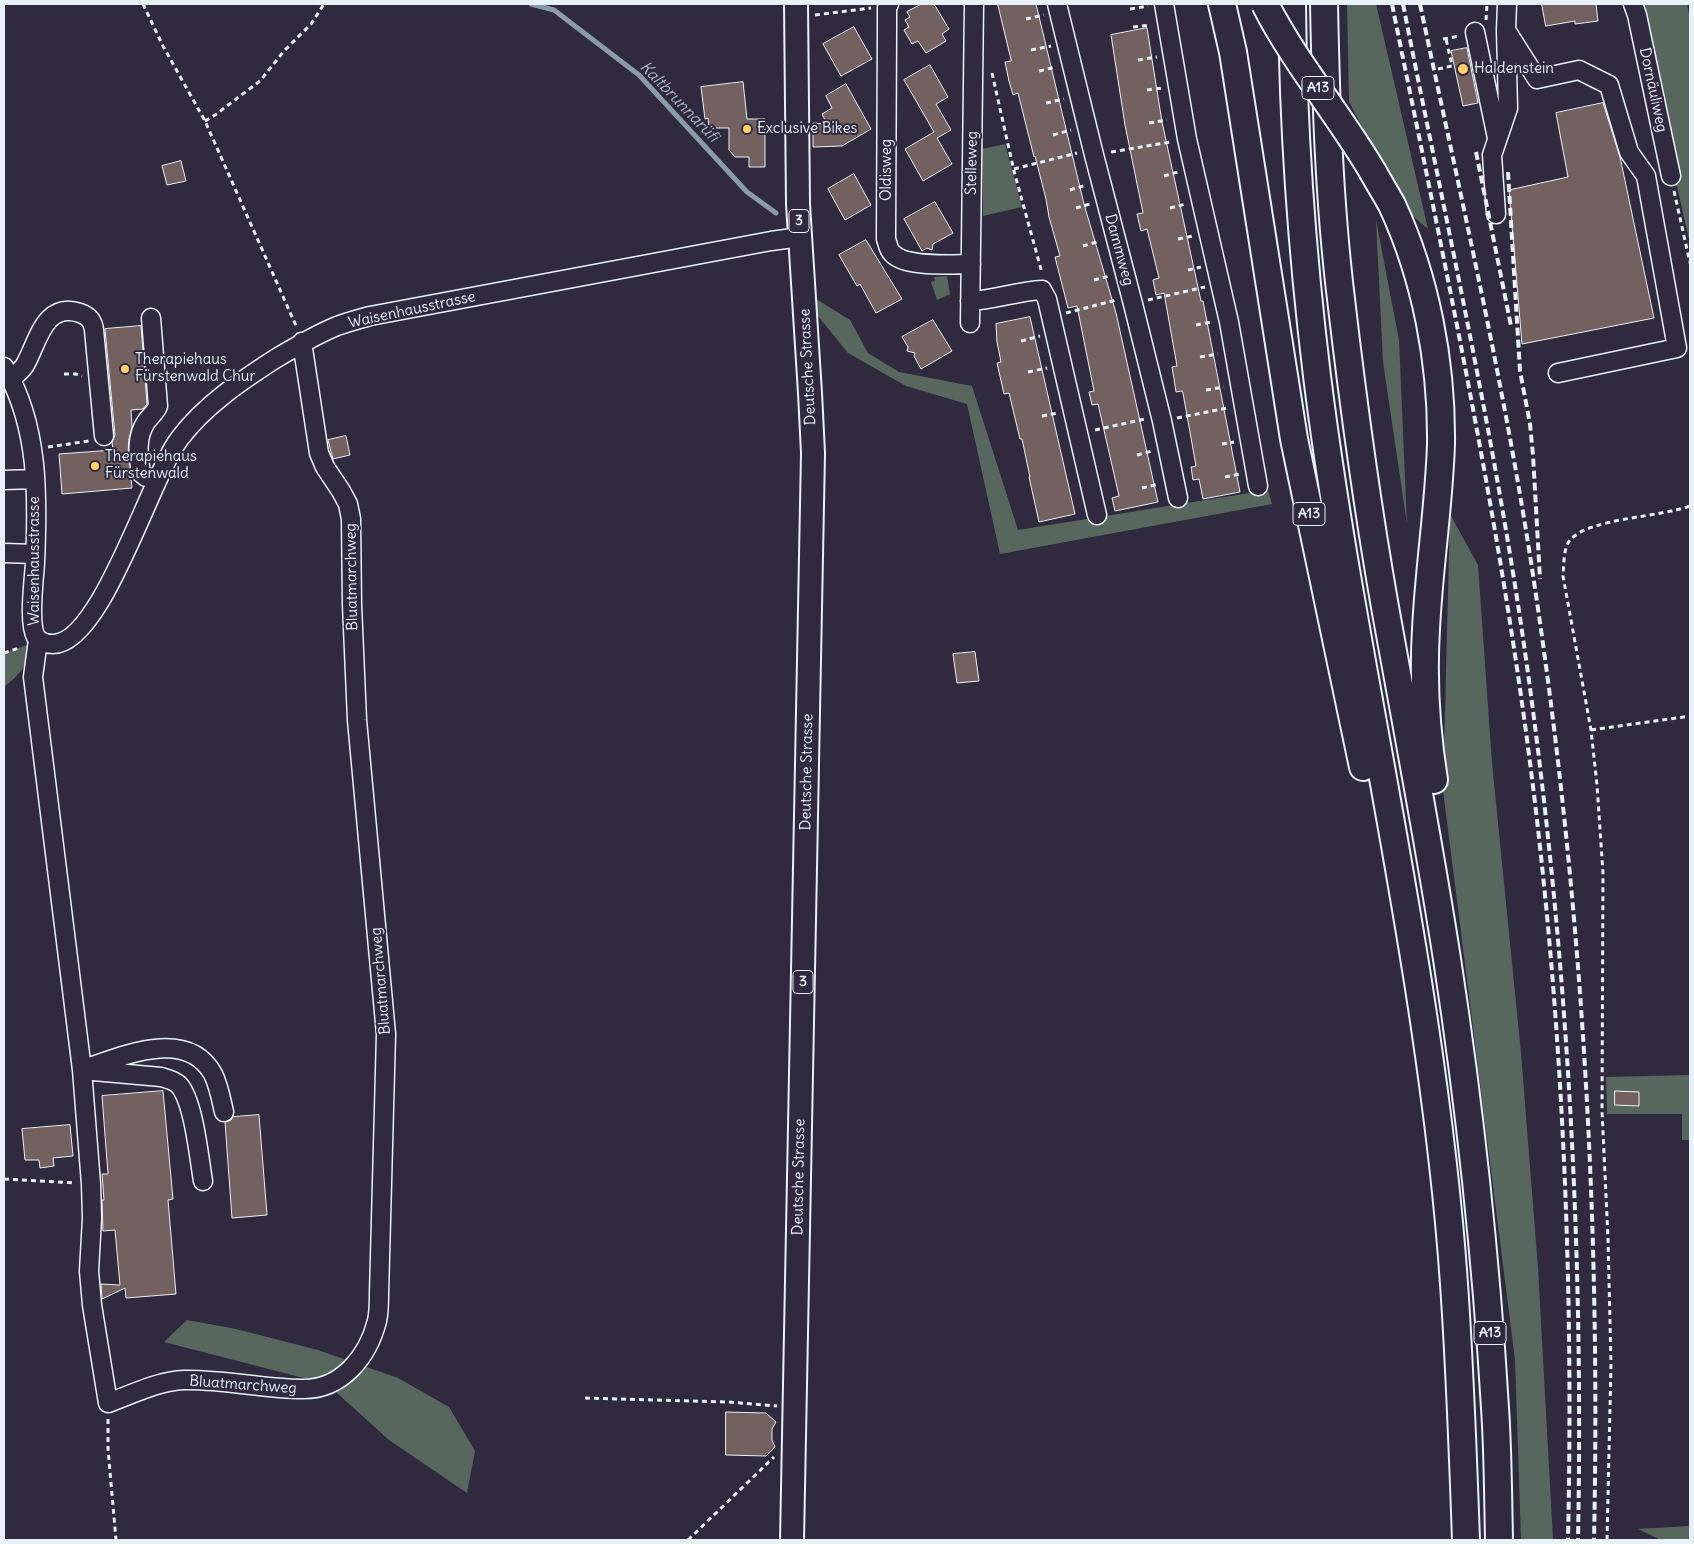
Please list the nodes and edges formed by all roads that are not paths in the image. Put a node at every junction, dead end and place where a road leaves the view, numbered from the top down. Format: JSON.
{"nodes":[{"id":1,"x":974,"y":4,"type":"edge"},
{"id":2,"x":1057,"y":4,"type":"edge"},
{"id":3,"x":1164,"y":4,"type":"edge"},
{"id":4,"x":1222,"y":4,"type":"edge"},
{"id":5,"x":1265,"y":4,"type":"edge"},
{"id":6,"x":1292,"y":4,"type":"edge"},
{"id":7,"x":1324,"y":4,"type":"edge"},
{"id":8,"x":1507,"y":4,"type":"edge"},
{"id":9,"x":1633,"y":4,"type":"edge"},
{"id":10,"x":888,"y":6,"type":"edge"},
{"id":11,"x":805,"y":9,"type":"edge"},
{"id":12,"x":1506,"y":30,"type":"junction"},
{"id":13,"x":1475,"y":32,"type":"dead end"},
{"id":14,"x":1498,"y":139,"type":"junction"},
{"id":15,"x":1671,"y":176,"type":"road end"},
{"id":16,"x":1496,"y":214,"type":"dead end"},
{"id":17,"x":800,"y":237,"type":"junction"},
{"id":18,"x":970,"y":264,"type":"junction"},
{"id":19,"x":970,"y":301,"type":"junction"},
{"id":20,"x":151,"y":318,"type":"dead end"},
{"id":21,"x":970,"y":323,"type":"dead end"},
{"id":22,"x":302,"y":342,"type":"junction"},
{"id":23,"x":7,"y":373,"type":"edge"},
{"id":24,"x":1558,"y":373,"type":"dead end"},
{"id":25,"x":104,"y":436,"type":"road end"},
{"id":26,"x":35,"y":479,"type":"junction"},
{"id":27,"x":157,"y":479,"type":"junction"},
{"id":28,"x":4,"y":480,"type":"edge"},
{"id":29,"x":1258,"y":486,"type":"dead end"},
{"id":30,"x":1178,"y":498,"type":"dead end"},
{"id":31,"x":1097,"y":515,"type":"dead end"},
{"id":32,"x":4,"y":552,"type":"edge"},
{"id":33,"x":35,"y":554,"type":"junction"},
{"id":34,"x":38,"y":640,"type":"junction"},
{"id":35,"x":1447,"y":960,"type":"junction"},
{"id":36,"x":1424,"y":1018,"type":"junction"},
{"id":37,"x":82,"y":1070,"type":"junction"},
{"id":38,"x":224,"y":1112,"type":"dead end"},
{"id":39,"x":203,"y":1181,"type":"dead end"},
{"id":40,"x":792,"y":1540,"type":"edge"},
{"id":41,"x":1466,"y":1540,"type":"edge"},
{"id":42,"x":1499,"y":1540,"type":"edge"}],
"edges":[{"from":1,"to":18,"type":"street","name":"Stelleweg"},
{"from":2,"to":30,"type":"street","name":"Dammweg"},
{"from":3,"to":29,"type":"street"},
{"from":4,"to":36,"type":"highway","number":"A13"},
{"from":5,"to":35,"type":"highway","number":"A13","bridge":true},
{"from":6,"to":36,"type":"highway","number":"A13"},
{"from":7,"to":35,"type":"highway","number":"A13"},
{"from":8,"to":12,"type":"street"},
{"from":9,"to":15,"type":"street","name":"Dornäuliweg"},
{"from":10,"to":18,"type":"street","name":"Oldisweg"},
{"from":11,"to":17,"type":"main road","name":"Deutsche Strasse","number":"3"},
{"from":12,"to":14,"type":"street"},
{"from":12,"to":24,"type":"street"},
{"from":13,"to":14,"type":"street"},
{"from":14,"to":16,"type":"street"},
{"from":17,"to":22,"type":"street","name":"Waisenhausstrasse"},
{"from":17,"to":40,"type":"main road","name":"Deutsche Strasse","number":"3"},
{"from":18,"to":19,"type":"street","name":"Stelleweg"},
{"from":19,"to":21,"type":"street","name":"Stelleweg"},
{"from":19,"to":31,"type":"street"},
{"from":20,"to":27,"type":"street"},
{"from":22,"to":27,"type":"street","name":"Waisenhausstrasse"},
{"from":22,"to":37,"type":"street","name":"Bluatmarchweg"},
{"from":23,"to":25,"type":"street"},
{"from":23,"to":26,"type":"street","name":"Waisenhausstrasse"},
{"from":26,"to":28,"type":"street"},
{"from":26,"to":33,"type":"street","name":"Waisenhausstrasse"},
{"from":27,"to":34,"type":"street","name":"Waisenhausstrasse"},
{"from":32,"to":33,"type":"street"},
{"from":33,"to":34,"type":"street","name":"Waisenhausstrasse"},
{"from":34,"to":37,"type":"street"},
{"from":35,"to":42,"type":"highway","number":"A13"},
{"from":36,"to":41,"type":"highway","number":"A13"},
{"from":37,"to":38,"type":"street"},
{"from":37,"to":39,"type":"street"}]}
